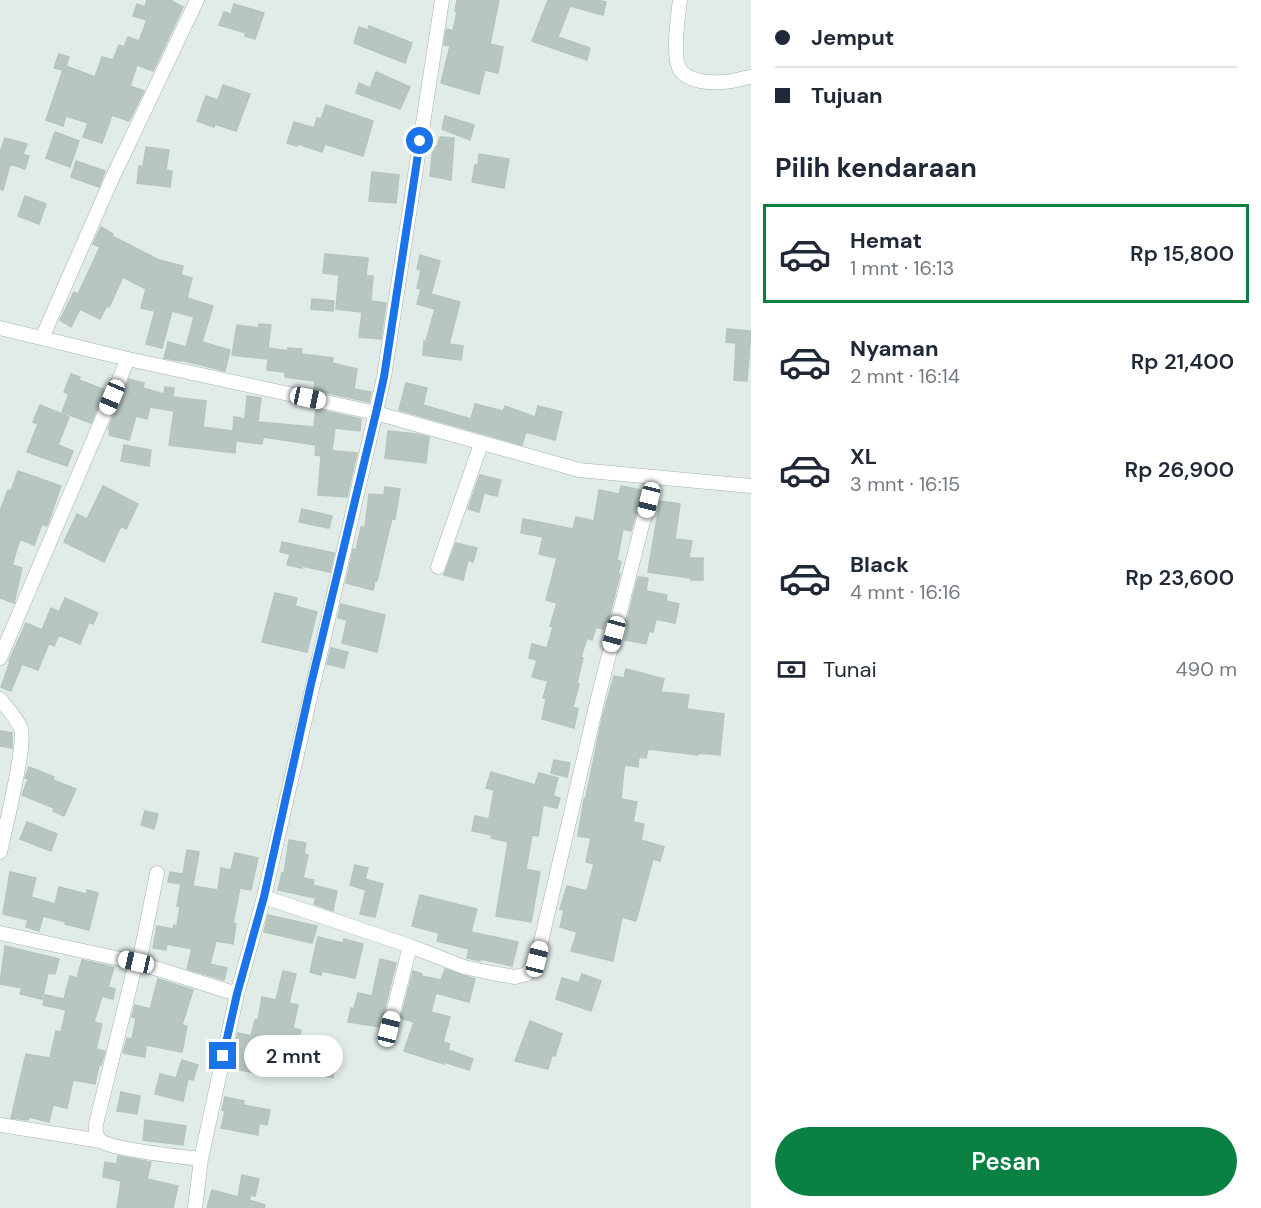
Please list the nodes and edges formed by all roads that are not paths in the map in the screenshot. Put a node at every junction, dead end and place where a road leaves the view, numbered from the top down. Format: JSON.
{"nodes":[{"id":1,"x":197,"y":0,"type":"edge"},
{"id":2,"x":442,"y":0,"type":"edge"},
{"id":3,"x":680,"y":0,"type":"edge"},
{"id":4,"x":751,"y":77,"type":"edge"},
{"id":5,"x":0,"y":328,"type":"edge"},
{"id":6,"x":42,"y":338,"type":"junction"},
{"id":7,"x":128,"y":359,"type":"junction"},
{"id":8,"x":376,"y":413,"type":"junction"},
{"id":9,"x":480,"y":444,"type":"junction"},
{"id":10,"x":654,"y":478,"type":"junction"},
{"id":11,"x":751,"y":486,"type":"edge"},
{"id":12,"x":438,"y":567,"type":"dead end"},
{"id":13,"x":0,"y":658,"type":"edge"},
{"id":14,"x":0,"y":699,"type":"edge"},
{"id":15,"x":0,"y":852,"type":"edge"},
{"id":16,"x":157,"y":873,"type":"dead end"},
{"id":17,"x":264,"y":897,"type":"junction"},
{"id":18,"x":0,"y":933,"type":"edge"},
{"id":19,"x":410,"y":946,"type":"junction"},
{"id":20,"x":137,"y":962,"type":"junction"},
{"id":21,"x":237,"y":994,"type":"junction"},
{"id":22,"x":389,"y":1029,"type":"dead end"},
{"id":23,"x":0,"y":1125,"type":"edge"},
{"id":24,"x":101,"y":1141,"type":"junction"},
{"id":25,"x":201,"y":1160,"type":"junction"},
{"id":26,"x":195,"y":1208,"type":"edge"}],
"edges":[{"from":1,"to":6,"type":"street"},
{"from":2,"to":8,"type":"street"},
{"from":3,"to":4,"type":"street"},
{"from":5,"to":6,"type":"street"},
{"from":6,"to":7,"type":"street"},
{"from":7,"to":8,"type":"street"},
{"from":7,"to":13,"type":"street"},
{"from":8,"to":9,"type":"street"},
{"from":8,"to":17,"type":"street"},
{"from":9,"to":10,"type":"street"},
{"from":9,"to":12,"type":"street"},
{"from":10,"to":11,"type":"street"},
{"from":10,"to":19,"type":"street"},
{"from":14,"to":15,"type":"street"},
{"from":16,"to":20,"type":"street"},
{"from":17,"to":19,"type":"street"},
{"from":17,"to":21,"type":"street"},
{"from":18,"to":20,"type":"street"},
{"from":19,"to":22,"type":"street"},
{"from":20,"to":21,"type":"street"},
{"from":20,"to":24,"type":"street"},
{"from":21,"to":25,"type":"street"},
{"from":23,"to":24,"type":"street"},
{"from":24,"to":25,"type":"street"},
{"from":25,"to":26,"type":"street"}]}
